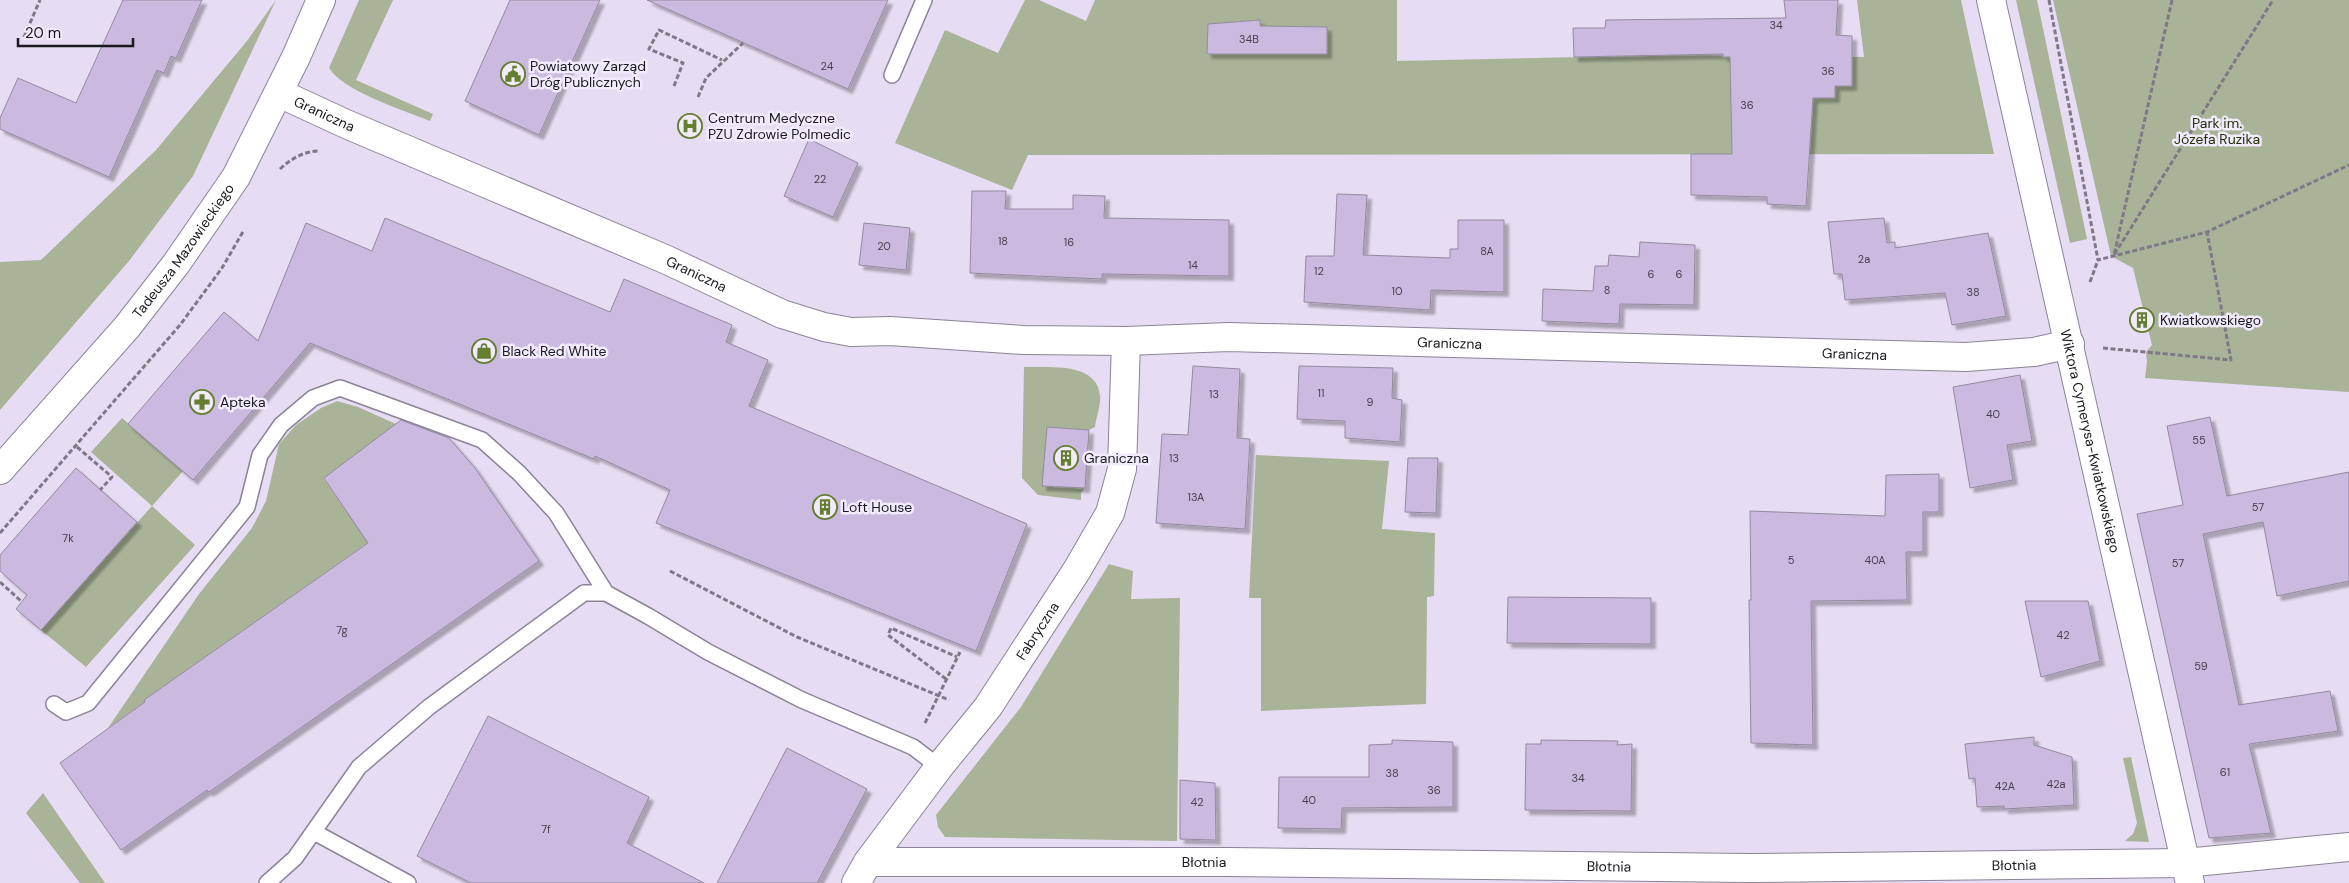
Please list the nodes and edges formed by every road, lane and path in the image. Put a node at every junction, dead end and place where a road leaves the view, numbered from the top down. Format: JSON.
{"nodes":[{"id":1,"x":40,"y":0,"type":"edge"},
{"id":2,"x":321,"y":0,"type":"edge"},
{"id":3,"x":924,"y":0,"type":"edge"},
{"id":4,"x":1991,"y":0,"type":"edge"},
{"id":5,"x":2049,"y":0,"type":"edge"},
{"id":6,"x":2172,"y":0,"type":"edge"},
{"id":7,"x":2273,"y":0,"type":"edge"},
{"id":8,"x":24,"y":37,"type":"dead end"},
{"id":9,"x":743,"y":43,"type":"dead end"},
{"id":10,"x":722,"y":60,"type":"junction"},
{"id":11,"x":892,"y":75,"type":"dead end"},
{"id":12,"x":674,"y":86,"type":"dead end"},
{"id":13,"x":279,"y":93,"type":"junction"},
{"id":14,"x":698,"y":97,"type":"dead end"},
{"id":15,"x":329,"y":150,"type":"dead end"},
{"id":16,"x":2349,"y":165,"type":"edge"},
{"id":17,"x":273,"y":176,"type":"dead end"},
{"id":18,"x":246,"y":225,"type":"dead end"},
{"id":19,"x":2207,"y":232,"type":"junction"},
{"id":20,"x":2114,"y":255,"type":"junction"},
{"id":21,"x":1126,"y":341,"type":"junction"},
{"id":22,"x":2070,"y":344,"type":"junction"},
{"id":23,"x":2100,"y":347,"type":"dead end"},
{"id":24,"x":77,"y":447,"type":"junction"},
{"id":25,"x":0,"y":470,"type":"edge"},
{"id":26,"x":100,"y":490,"type":"dead end"},
{"id":27,"x":0,"y":533,"type":"edge"},
{"id":28,"x":670,"y":571,"type":"dead end"},
{"id":29,"x":0,"y":582,"type":"edge"},
{"id":30,"x":606,"y":593,"type":"junction"},
{"id":31,"x":22,"y":602,"type":"dead end"},
{"id":32,"x":960,"y":652,"type":"dead end"},
{"id":33,"x":957,"y":657,"type":"junction"},
{"id":34,"x":946,"y":679,"type":"junction"},
{"id":35,"x":939,"y":696,"type":"junction"},
{"id":36,"x":954,"y":702,"type":"dead end"},
{"id":37,"x":54,"y":704,"type":"dead end"},
{"id":38,"x":940,"y":767,"type":"junction"},
{"id":39,"x":314,"y":832,"type":"junction"},
{"id":40,"x":2349,"y":847,"type":"edge"},
{"id":41,"x":862,"y":872,"type":"edge"},
{"id":42,"x":2188,"y":873,"type":"edge"},
{"id":43,"x":267,"y":883,"type":"edge"},
{"id":44,"x":408,"y":883,"type":"edge"}],
"edges":[{"from":1,"to":8,"type":"path"},
{"from":2,"to":13,"type":"street","name":"Tadeusza Mazowieckiego"},
{"from":3,"to":11,"type":"lane"},
{"from":4,"to":22,"type":"street","name":"Wiktora Cymerysa-Kwiatkowskiego"},
{"from":5,"to":20,"type":"path"},
{"from":6,"to":20,"type":"path"},
{"from":7,"to":20,"type":"path"},
{"from":9,"to":10,"type":"path"},
{"from":10,"to":12,"type":"path"},
{"from":10,"to":14,"type":"path"},
{"from":13,"to":21,"type":"street","name":"Graniczna"},
{"from":13,"to":25,"type":"street","name":"Tadeusza Mazowieckiego"},
{"from":15,"to":17,"type":"path"},
{"from":16,"to":19,"type":"path"},
{"from":18,"to":24,"type":"path"},
{"from":19,"to":20,"type":"path"},
{"from":19,"to":23,"type":"path"},
{"from":21,"to":22,"type":"street","name":"Graniczna"},
{"from":21,"to":38,"type":"street","name":"Fabryczna"},
{"from":22,"to":42,"type":"street","name":"Wiktora Cymerysa-Kwiatkowskiego"},
{"from":24,"to":26,"type":"path"},
{"from":24,"to":27,"type":"path"},
{"from":28,"to":35,"type":"path"},
{"from":29,"to":31,"type":"path"},
{"from":30,"to":37,"type":"lane"},
{"from":30,"to":38,"type":"lane"},
{"from":30,"to":39,"type":"lane"},
{"from":32,"to":33,"type":"path"},
{"from":33,"to":34,"type":"path"},
{"from":33,"to":34,"type":"path"},
{"from":34,"to":35,"type":"path"},
{"from":35,"to":36,"type":"path"},
{"from":38,"to":41,"type":"street","name":"Fabryczna"},
{"from":39,"to":43,"type":"lane"},
{"from":39,"to":44,"type":"lane"},
{"from":40,"to":42,"type":"street","name":"Błotnia"},
{"from":41,"to":42,"type":"street","name":"Błotnia"}]}
